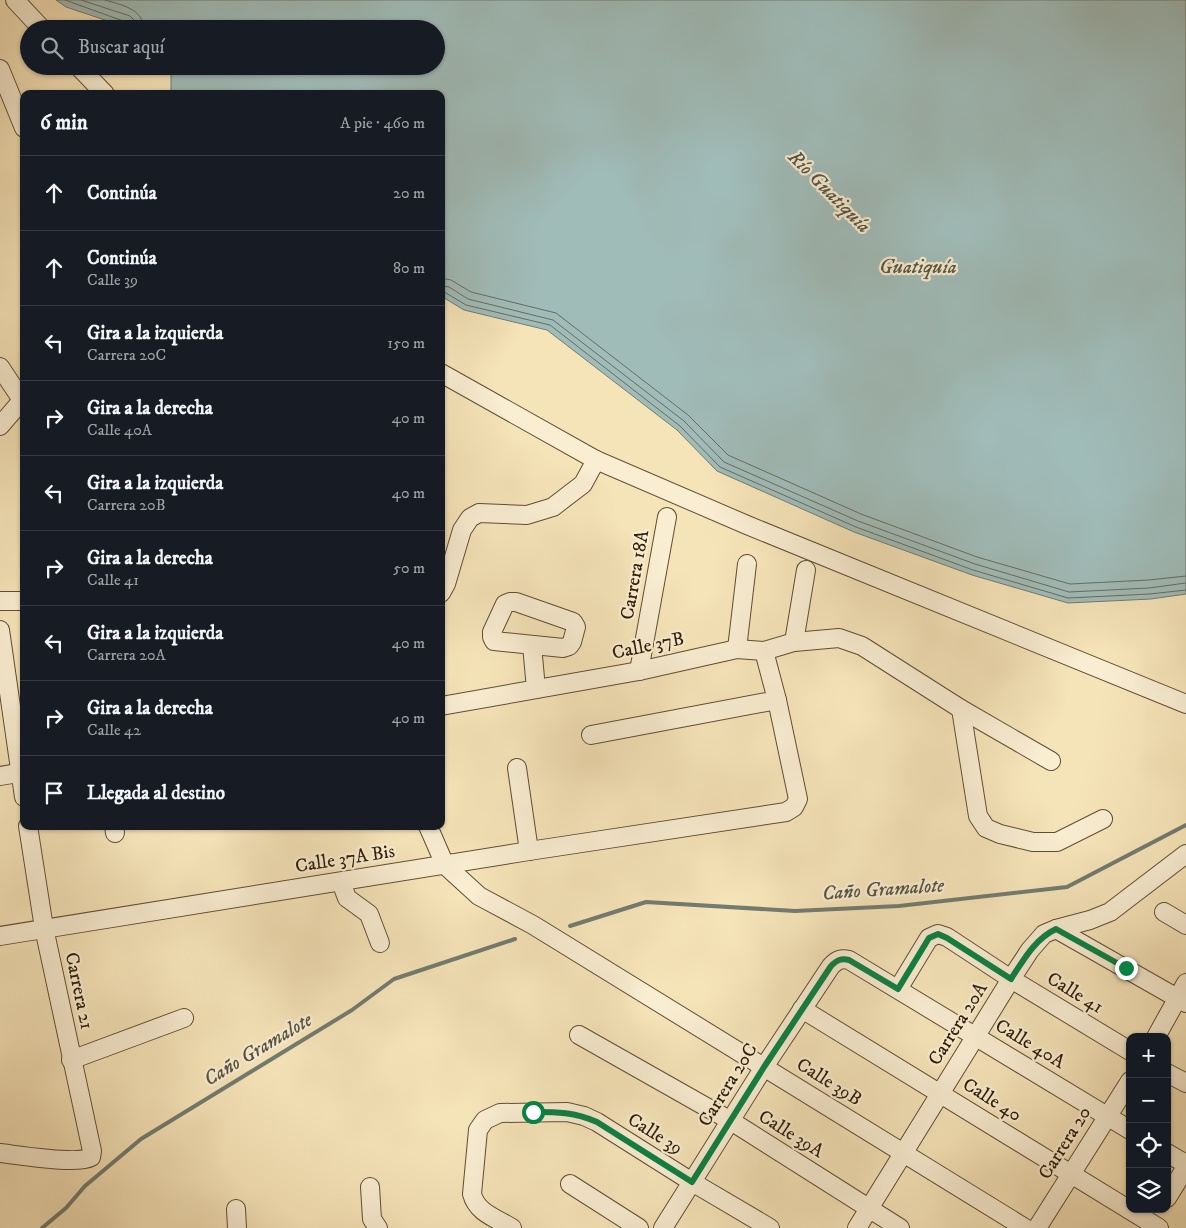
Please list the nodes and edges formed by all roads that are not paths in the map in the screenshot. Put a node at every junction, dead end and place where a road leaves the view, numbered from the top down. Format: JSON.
{"nodes":[{"id":1,"x":12,"y":0,"type":"edge"},
{"id":2,"x":16,"y":0,"type":"edge"},
{"id":3,"x":0,"y":6,"type":"edge"},
{"id":4,"x":34,"y":20,"type":"edge"},
{"id":5,"x":0,"y":69,"type":"edge"},
{"id":6,"x":87,"y":75,"type":"edge"},
{"id":7,"x":101,"y":90,"type":"edge"},
{"id":8,"x":20,"y":118,"type":"edge"},
{"id":9,"x":0,"y":367,"type":"edge"},
{"id":10,"x":445,"y":374,"type":"edge"},
{"id":11,"x":20,"y":395,"type":"edge"},
{"id":12,"x":20,"y":403,"type":"edge"},
{"id":13,"x":0,"y":426,"type":"edge"},
{"id":14,"x":596,"y":460,"type":"junction"},
{"id":15,"x":667,"y":517,"type":"dead end"},
{"id":16,"x":747,"y":564,"type":"dead end"},
{"id":17,"x":806,"y":570,"type":"dead end"},
{"id":18,"x":445,"y":581,"type":"edge"},
{"id":19,"x":0,"y":600,"type":"edge"},
{"id":20,"x":20,"y":601,"type":"edge"},
{"id":21,"x":0,"y":630,"type":"edge"},
{"id":22,"x":794,"y":642,"type":"junction"},
{"id":23,"x":532,"y":645,"type":"dead end"},
{"id":24,"x":737,"y":649,"type":"junction"},
{"id":25,"x":764,"y":651,"type":"junction"},
{"id":26,"x":639,"y":671,"type":"junction"},
{"id":27,"x":536,"y":689,"type":"junction"},
{"id":28,"x":777,"y":700,"type":"junction"},
{"id":29,"x":1186,"y":704,"type":"edge"},
{"id":30,"x":445,"y":705,"type":"edge"},
{"id":31,"x":960,"y":709,"type":"junction"},
{"id":32,"x":591,"y":736,"type":"dead end"},
{"id":33,"x":20,"y":759,"type":"edge"},
{"id":34,"x":1051,"y":761,"type":"dead end"},
{"id":35,"x":517,"y":768,"type":"dead end"},
{"id":36,"x":20,"y":772,"type":"edge"},
{"id":37,"x":0,"y":776,"type":"edge"},
{"id":38,"x":1103,"y":819,"type":"dead end"},
{"id":39,"x":29,"y":830,"type":"edge"},
{"id":40,"x":430,"y":830,"type":"edge"},
{"id":41,"x":529,"y":851,"type":"junction"},
{"id":42,"x":1183,"y":859,"type":"edge"},
{"id":43,"x":445,"y":865,"type":"junction"},
{"id":44,"x":341,"y":882,"type":"junction"},
{"id":45,"x":1164,"y":912,"type":"dead end"},
{"id":46,"x":1186,"y":925,"type":"edge"},
{"id":47,"x":44,"y":928,"type":"junction"},
{"id":48,"x":1056,"y":929,"type":"junction"},
{"id":49,"x":0,"y":936,"type":"edge"},
{"id":50,"x":380,"y":943,"type":"dead end"},
{"id":51,"x":831,"y":966,"type":"joint"},
{"id":52,"x":1011,"y":979,"type":"junction"},
{"id":53,"x":898,"y":989,"type":"junction"},
{"id":54,"x":1183,"y":994,"type":"edge"},
{"id":55,"x":802,"y":1008,"type":"junction"},
{"id":56,"x":184,"y":1018,"type":"dead end"},
{"id":57,"x":1159,"y":1033,"type":"edge"},
{"id":58,"x":580,"y":1035,"type":"dead end"},
{"id":59,"x":976,"y":1036,"type":"junction"},
{"id":60,"x":1126,"y":1049,"type":"edge"},
{"id":61,"x":71,"y":1060,"type":"junction"},
{"id":62,"x":764,"y":1067,"type":"junction"},
{"id":63,"x":1171,"y":1075,"type":"edge"},
{"id":64,"x":1186,"y":1083,"type":"edge"},
{"id":65,"x":1126,"y":1087,"type":"edge"},
{"id":66,"x":940,"y":1093,"type":"junction"},
{"id":67,"x":1107,"y":1116,"type":"junction"},
{"id":68,"x":731,"y":1121,"type":"junction"},
{"id":69,"x":1126,"y":1128,"type":"edge"},
{"id":70,"x":0,"y":1153,"type":"edge"},
{"id":71,"x":903,"y":1153,"type":"junction"},
{"id":72,"x":1171,"y":1156,"type":"edge"},
{"id":73,"x":1186,"y":1166,"type":"edge"},
{"id":74,"x":1071,"y":1174,"type":"junction"},
{"id":75,"x":692,"y":1182,"type":"junction"},
{"id":76,"x":570,"y":1184,"type":"dead end"},
{"id":77,"x":370,"y":1186,"type":"dead end"},
{"id":78,"x":1171,"y":1191,"type":"edge"},
{"id":79,"x":869,"y":1208,"type":"junction"},
{"id":80,"x":236,"y":1209,"type":"dead end"},
{"id":81,"x":1155,"y":1222,"type":"edge"},
{"id":82,"x":505,"y":1224,"type":"edge"},
{"id":83,"x":236,"y":1228,"type":"edge"},
{"id":84,"x":378,"y":1228,"type":"edge"},
{"id":85,"x":639,"y":1228,"type":"edge"},
{"id":86,"x":662,"y":1228,"type":"edge"},
{"id":87,"x":770,"y":1228,"type":"edge"},
{"id":88,"x":857,"y":1228,"type":"edge"},
{"id":89,"x":900,"y":1228,"type":"edge"},
{"id":90,"x":1025,"y":1228,"type":"edge"},
{"id":91,"x":1037,"y":1228,"type":"edge"}],
"edges":[{"from":1,"to":3,"type":"street"},
{"from":2,"to":4,"type":"street"},
{"from":5,"to":8,"type":"street"},
{"from":6,"to":7,"type":"street"},
{"from":9,"to":11,"type":"street"},
{"from":10,"to":14,"type":"street"},
{"from":12,"to":13,"type":"street"},
{"from":14,"to":18,"type":"street"},
{"from":14,"to":29,"type":"street"},
{"from":15,"to":26,"type":"street","name":"Carrera 18A"},
{"from":16,"to":24,"type":"street"},
{"from":17,"to":22,"type":"street"},
{"from":19,"to":20,"type":"street"},
{"from":21,"to":33,"type":"street"},
{"from":22,"to":25,"type":"street","name":"Calle 37B"},
{"from":22,"to":31,"type":"street","name":"Calle 37B"},
{"from":23,"to":27,"type":"street"},
{"from":24,"to":25,"type":"street","name":"Calle 37B"},
{"from":24,"to":26,"type":"street","name":"Calle 37B"},
{"from":25,"to":28,"type":"street"},
{"from":26,"to":27,"type":"street","name":"Calle 37B"},
{"from":27,"to":30,"type":"street","name":"Calle 37B"},
{"from":28,"to":32,"type":"street"},
{"from":28,"to":41,"type":"street","name":"Calle 37A Bis"},
{"from":31,"to":34,"type":"street","name":"Calle 37B"},
{"from":31,"to":38,"type":"street"},
{"from":35,"to":41,"type":"street"},
{"from":36,"to":37,"type":"street"},
{"from":39,"to":47,"type":"street","name":"Carrera 21"},
{"from":40,"to":43,"type":"street"},
{"from":41,"to":43,"type":"street","name":"Calle 37A Bis"},
{"from":42,"to":48,"type":"street","name":"Carrera 20A"},
{"from":43,"to":44,"type":"street","name":"Calle 37A Bis"},
{"from":43,"to":62,"type":"street","name":"Calle 39B"},
{"from":44,"to":47,"type":"street","name":"Calle 37A Bis"},
{"from":44,"to":50,"type":"street"},
{"from":45,"to":46,"type":"street"},
{"from":47,"to":49,"type":"street","name":"Calle 37A Bis"},
{"from":47,"to":61,"type":"street","name":"Carrera 21"},
{"from":48,"to":52,"type":"street","name":"Carrera 20A"},
{"from":48,"to":54,"type":"street"},
{"from":51,"to":53,"type":"street","name":"Calle 40A"},
{"from":51,"to":55,"type":"street","name":"Carrera 20C"},
{"from":52,"to":53,"type":"street","name":"Calle 41"},
{"from":52,"to":59,"type":"street","name":"Carrera 20A"},
{"from":52,"to":60,"type":"street","name":"Calle 41"},
{"from":53,"to":59,"type":"street","name":"Calle 40A"},
{"from":54,"to":57,"type":"street"},
{"from":55,"to":62,"type":"street","name":"Carrera 20C"},
{"from":55,"to":66,"type":"street","name":"Calle 40"},
{"from":56,"to":61,"type":"street"},
{"from":58,"to":68,"type":"street","name":"Calle 39A"},
{"from":59,"to":66,"type":"street","name":"Carrera 20A"},
{"from":59,"to":67,"type":"street","name":"Calle 40A"},
{"from":61,"to":70,"type":"street","name":"Carrera 21"},
{"from":62,"to":68,"type":"street","name":"Carrera 20C"},
{"from":62,"to":71,"type":"street","name":"Calle 39B"},
{"from":63,"to":64,"type":"street"},
{"from":65,"to":67,"type":"street","name":"Carrera 20"},
{"from":66,"to":71,"type":"street","name":"Carrera 20A"},
{"from":66,"to":74,"type":"street","name":"Calle 40"},
{"from":67,"to":69,"type":"street","name":"Calle 40A"},
{"from":67,"to":74,"type":"street","name":"Carrera 20"},
{"from":68,"to":75,"type":"street","name":"Carrera 20C"},
{"from":68,"to":79,"type":"street","name":"Calle 39A"},
{"from":71,"to":79,"type":"street","name":"Carrera 20A"},
{"from":71,"to":90,"type":"street","name":"Calle 39B"},
{"from":72,"to":73,"type":"street"},
{"from":73,"to":78,"type":"street"},
{"from":74,"to":81,"type":"street","name":"Calle 40"},
{"from":74,"to":91,"type":"street","name":"Carrera 20"},
{"from":75,"to":82,"type":"street","name":"Calle 39"},
{"from":75,"to":86,"type":"street","name":"Carrera 20C"},
{"from":75,"to":87,"type":"street","name":"Calle 39"},
{"from":76,"to":85,"type":"street"},
{"from":77,"to":84,"type":"street"},
{"from":79,"to":88,"type":"street","name":"Carrera 20A"},
{"from":79,"to":89,"type":"street","name":"Calle 39A"},
{"from":80,"to":83,"type":"street"}]}
